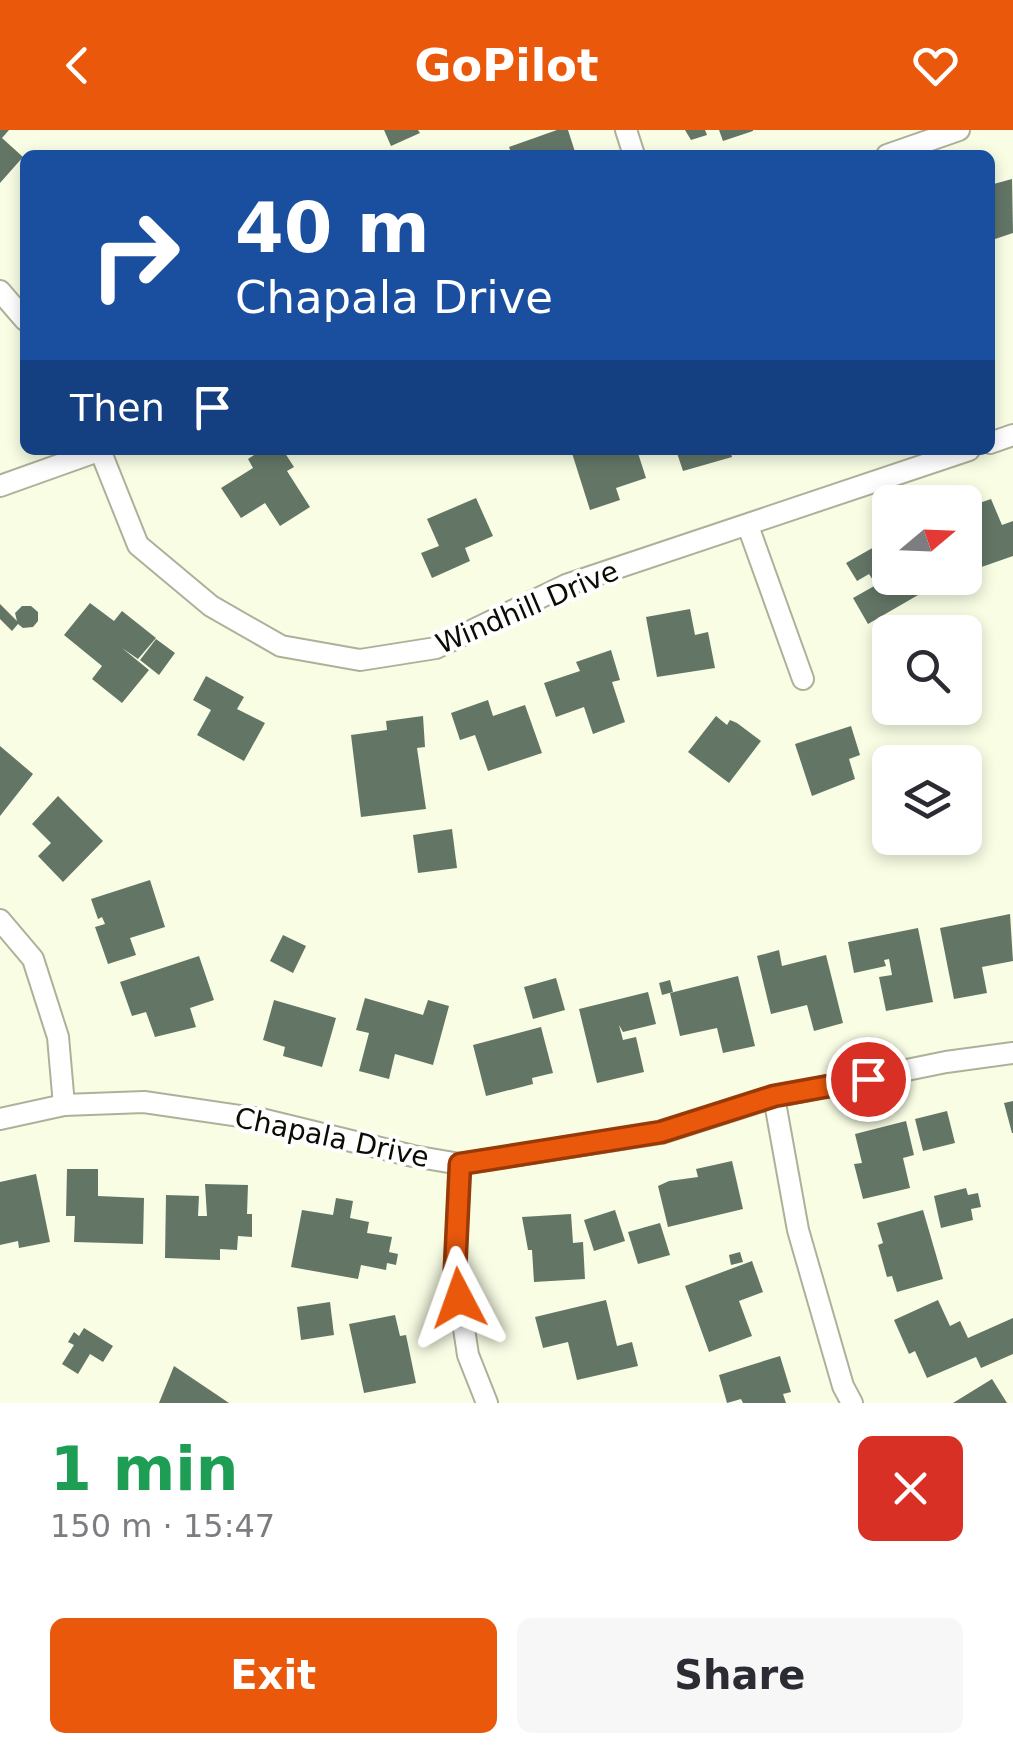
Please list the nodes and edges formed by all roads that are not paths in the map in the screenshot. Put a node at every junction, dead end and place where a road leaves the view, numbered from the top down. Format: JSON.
{"nodes":[{"id":1,"x":959,"y":130,"type":"edge"},
{"id":2,"x":901,"y":150,"type":"edge"},
{"id":3,"x":0,"y":291,"type":"edge"},
{"id":4,"x":20,"y":314,"type":"edge"},
{"id":5,"x":86,"y":455,"type":"edge"},
{"id":6,"x":102,"y":455,"type":"edge"},
{"id":7,"x":954,"y":455,"type":"edge"},
{"id":8,"x":0,"y":486,"type":"edge"},
{"id":9,"x":748,"y":526,"type":"junction"},
{"id":10,"x":803,"y":679,"type":"dead end"},
{"id":11,"x":0,"y":920,"type":"edge"},
{"id":12,"x":1013,"y":1053,"type":"edge"},
{"id":13,"x":774,"y":1096,"type":"junction"},
{"id":14,"x":64,"y":1105,"type":"junction"},
{"id":15,"x":0,"y":1119,"type":"edge"},
{"id":16,"x":460,"y":1164,"type":"junction"},
{"id":17,"x":487,"y":1403,"type":"edge"},
{"id":18,"x":852,"y":1403,"type":"edge"}],
"edges":[{"from":1,"to":2,"type":"street"},
{"from":3,"to":4,"type":"street"},
{"from":5,"to":8,"type":"street"},
{"from":6,"to":9,"type":"street","name":"Windhill Drive"},
{"from":7,"to":9,"type":"street","name":"Windhill Drive"},
{"from":9,"to":10,"type":"street"},
{"from":11,"to":14,"type":"street"},
{"from":12,"to":13,"type":"street","name":"Chapala Drive"},
{"from":13,"to":16,"type":"street","name":"Chapala Drive"},
{"from":13,"to":18,"type":"street"},
{"from":14,"to":15,"type":"street","name":"Chapala Drive"},
{"from":14,"to":16,"type":"street","name":"Chapala Drive"},
{"from":16,"to":17,"type":"street"}]}
